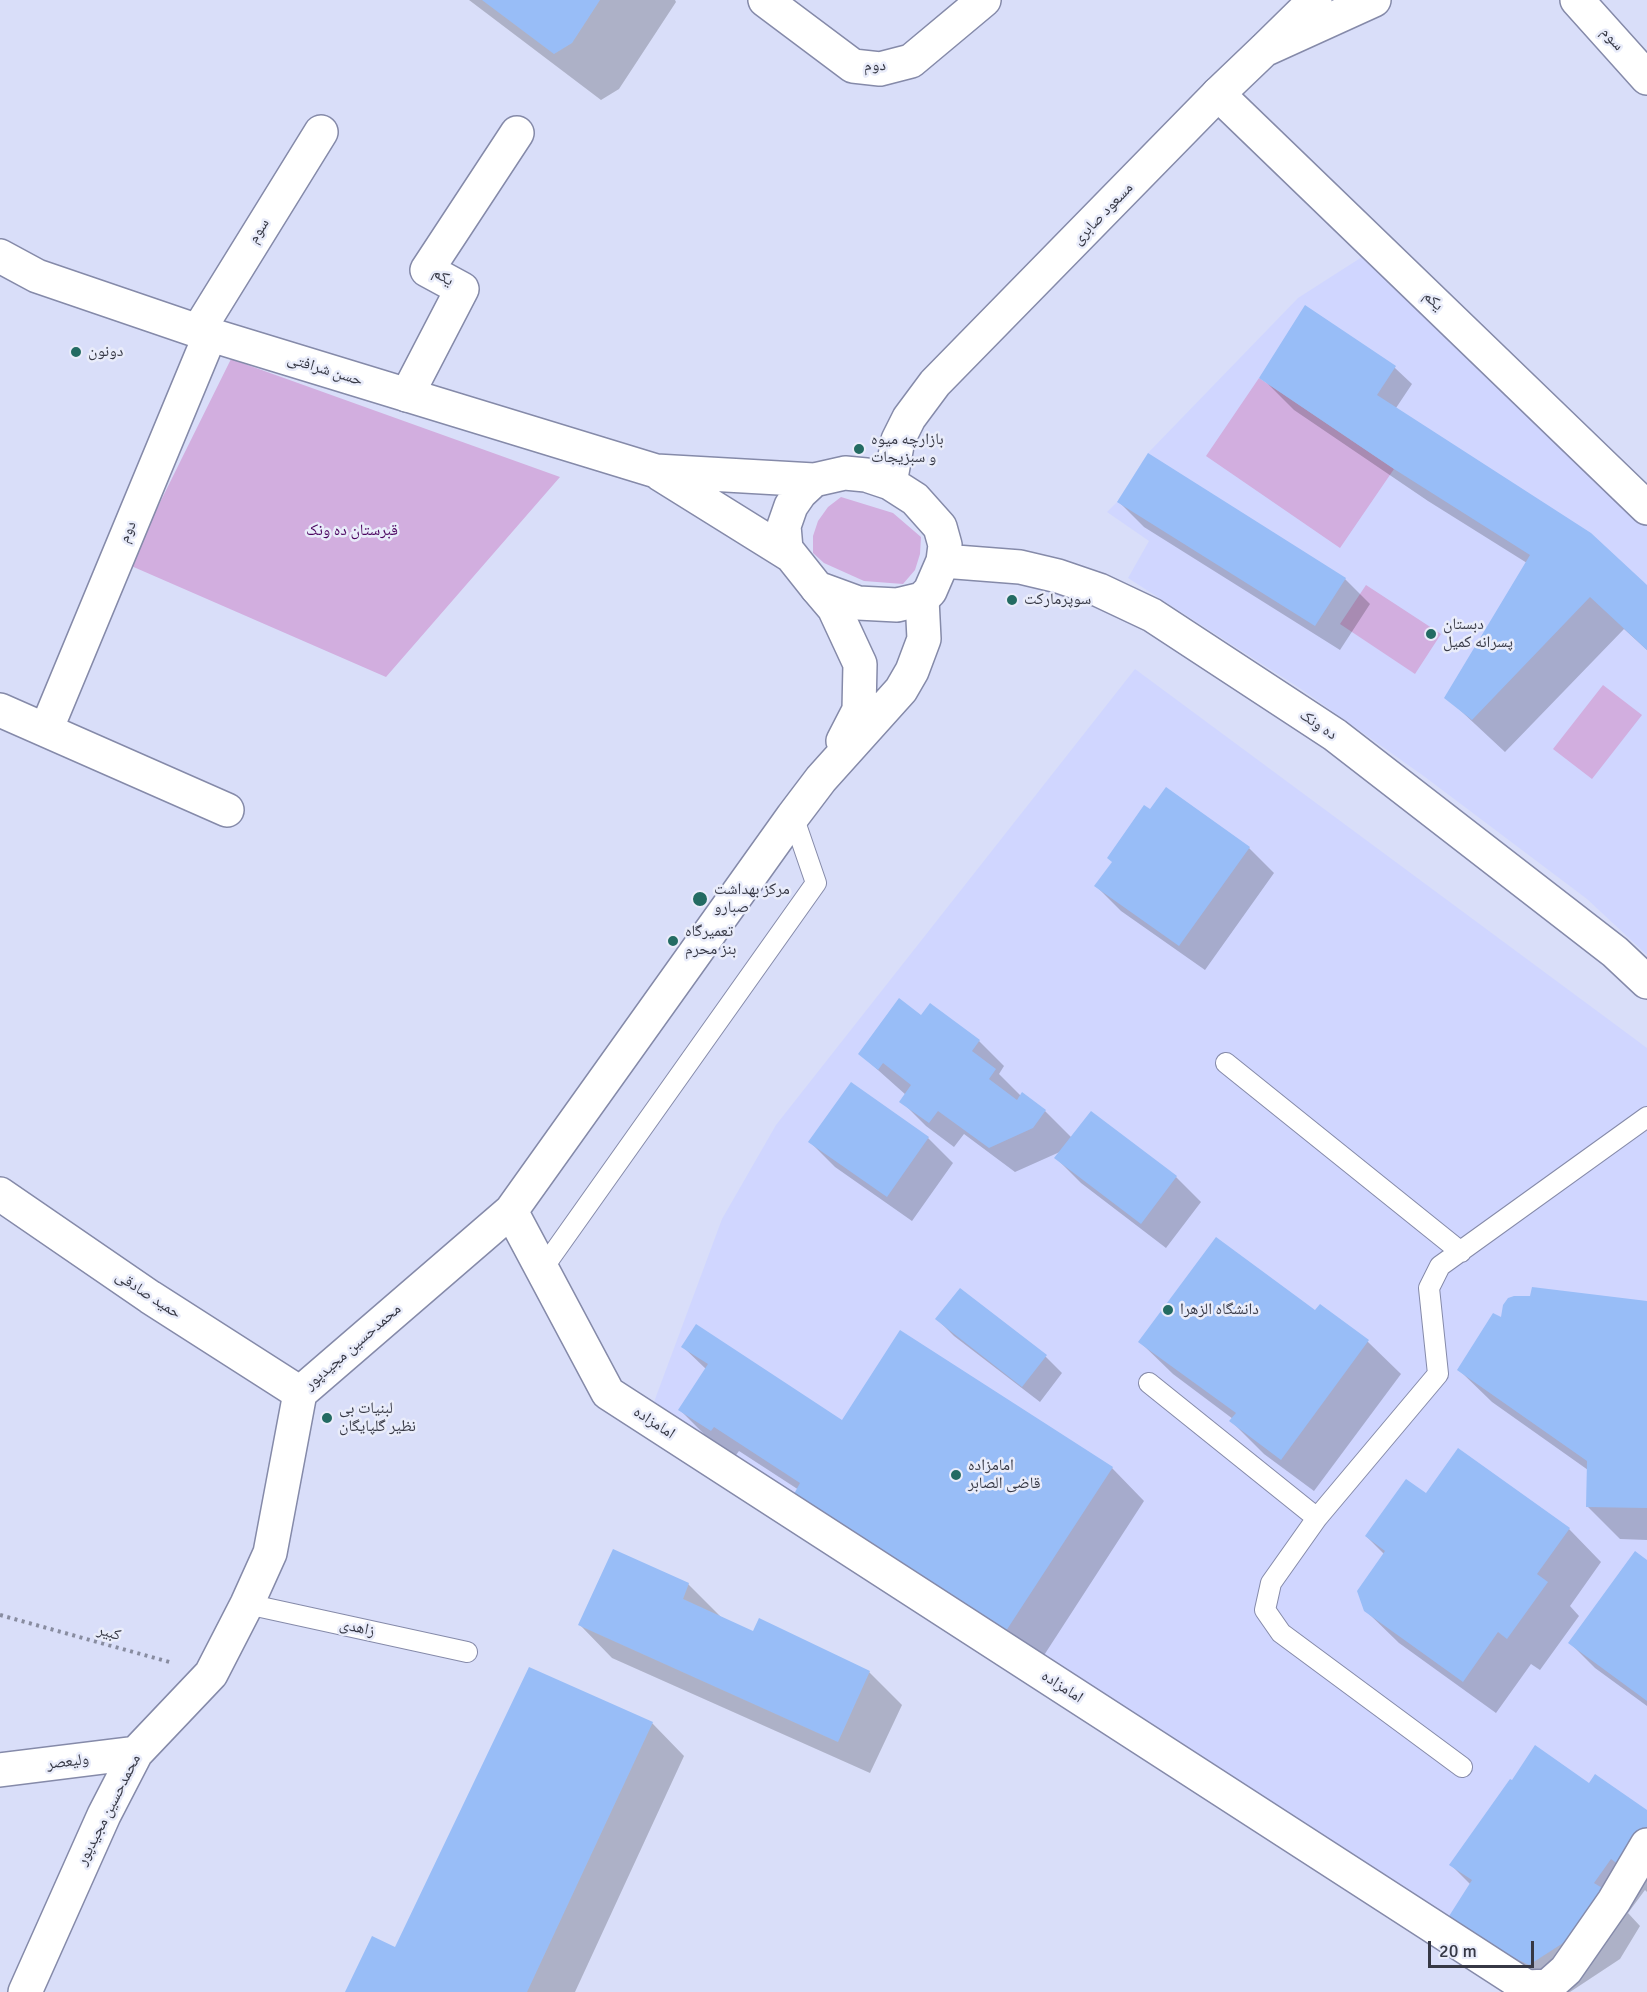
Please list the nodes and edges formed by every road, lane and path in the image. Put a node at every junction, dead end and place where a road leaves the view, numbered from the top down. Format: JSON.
{"nodes":[{"id":1,"x":765,"y":0,"type":"edge"},
{"id":2,"x":984,"y":0,"type":"edge"},
{"id":3,"x":1315,"y":0,"type":"edge"},
{"id":4,"x":1374,"y":0,"type":"edge"},
{"id":5,"x":1577,"y":0,"type":"edge"},
{"id":6,"x":1264,"y":50,"type":"junction"},
{"id":7,"x":1647,"y":78,"type":"edge"},
{"id":8,"x":1218,"y":94,"type":"junction"},
{"id":9,"x":321,"y":132,"type":"dead end"},
{"id":10,"x":517,"y":133,"type":"dead end"},
{"id":11,"x":0,"y":256,"type":"edge"},
{"id":12,"x":204,"y":333,"type":"junction"},
{"id":13,"x":407,"y":395,"type":"junction"},
{"id":14,"x":656,"y":471,"type":"junction"},
{"id":15,"x":814,"y":480,"type":"junction"},
{"id":16,"x":890,"y":483,"type":"junction"},
{"id":17,"x":1647,"y":508,"type":"edge"},
{"id":18,"x":790,"y":555,"type":"junction"},
{"id":19,"x":943,"y":561,"type":"junction"},
{"id":20,"x":817,"y":588,"type":"junction"},
{"id":21,"x":922,"y":599,"type":"junction"},
{"id":22,"x":0,"y":710,"type":"edge"},
{"id":23,"x":46,"y":730,"type":"junction"},
{"id":24,"x":821,"y":779,"type":"junction"},
{"id":25,"x":227,"y":810,"type":"dead end"},
{"id":26,"x":793,"y":816,"type":"junction"},
{"id":27,"x":1647,"y":982,"type":"edge"},
{"id":28,"x":1226,"y":1063,"type":"dead end"},
{"id":29,"x":1647,"y":1117,"type":"edge"},
{"id":30,"x":0,"y":1194,"type":"edge"},
{"id":31,"x":511,"y":1211,"type":"junction"},
{"id":32,"x":1461,"y":1252,"type":"junction"},
{"id":33,"x":543,"y":1268,"type":"junction"},
{"id":34,"x":1149,"y":1383,"type":"dead end"},
{"id":35,"x":300,"y":1393,"type":"junction"},
{"id":36,"x":1317,"y":1518,"type":"junction"},
{"id":37,"x":247,"y":1604,"type":"junction"},
{"id":38,"x":0,"y":1614,"type":"edge"},
{"id":39,"x":467,"y":1652,"type":"dead end"},
{"id":40,"x":211,"y":1674,"type":"junction"},
{"id":41,"x":136,"y":1753,"type":"junction"},
{"id":42,"x":1462,"y":1767,"type":"dead end"},
{"id":43,"x":0,"y":1770,"type":"edge"},
{"id":44,"x":1647,"y":1845,"type":"edge"},
{"id":45,"x":25,"y":1992,"type":"edge"}],
"edges":[{"from":1,"to":2,"type":"street","name":"دوم"},
{"from":3,"to":6,"type":"street"},
{"from":4,"to":6,"type":"street","name":"مسعود صابری"},
{"from":5,"to":7,"type":"street","name":"سوم"},
{"from":6,"to":8,"type":"street","name":"مسعود صابری"},
{"from":8,"to":16,"type":"street","name":"مسعود صابری"},
{"from":8,"to":17,"type":"street","name":"یکم"},
{"from":9,"to":12,"type":"street","name":"سوم"},
{"from":10,"to":13,"type":"street","name":"یکم"},
{"from":11,"to":12,"type":"street","name":"حسن شرافتی"},
{"from":12,"to":13,"type":"street","name":"حسن شرافتی"},
{"from":12,"to":23,"type":"street","name":"دوم"},
{"from":13,"to":14,"type":"street","name":"حسن شرافتی"},
{"from":14,"to":15,"type":"street"},
{"from":14,"to":18,"type":"street"},
{"from":15,"to":16,"type":"street"},
{"from":15,"to":18,"type":"street"},
{"from":16,"to":19,"type":"street"},
{"from":18,"to":20,"type":"street"},
{"from":19,"to":21,"type":"street"},
{"from":19,"to":27,"type":"street","name":"ده ونک"},
{"from":20,"to":21,"type":"street"},
{"from":20,"to":24,"type":"street"},
{"from":21,"to":24,"type":"street"},
{"from":22,"to":23,"type":"street"},
{"from":23,"to":25,"type":"street"},
{"from":24,"to":26,"type":"street","name":"محمدحسین مجیدپور"},
{"from":26,"to":31,"type":"street","name":"محمدحسین مجیدپور"},
{"from":26,"to":33,"type":"lane"},
{"from":28,"to":32,"type":"lane"},
{"from":29,"to":32,"type":"lane"},
{"from":30,"to":35,"type":"street","name":"حمید صادقی"},
{"from":31,"to":33,"type":"street","name":"امامزاده"},
{"from":31,"to":35,"type":"street","name":"محمدحسین مجیدپور"},
{"from":32,"to":36,"type":"lane"},
{"from":33,"to":44,"type":"street","name":"امامزاده"},
{"from":34,"to":36,"type":"lane"},
{"from":35,"to":37,"type":"street","name":"محمدحسین مجیدپور"},
{"from":36,"to":42,"type":"lane"},
{"from":37,"to":39,"type":"lane","name":"زاهدی"},
{"from":37,"to":40,"type":"street","name":"محمدحسین مجیدپور"},
{"from":38,"to":40,"type":"path","name":"کبیر"},
{"from":40,"to":41,"type":"street","name":"محمدحسین مجیدپور"},
{"from":41,"to":43,"type":"street","name":"ولیعصر"},
{"from":41,"to":45,"type":"street","name":"محمدحسین مجیدپور"}]}
